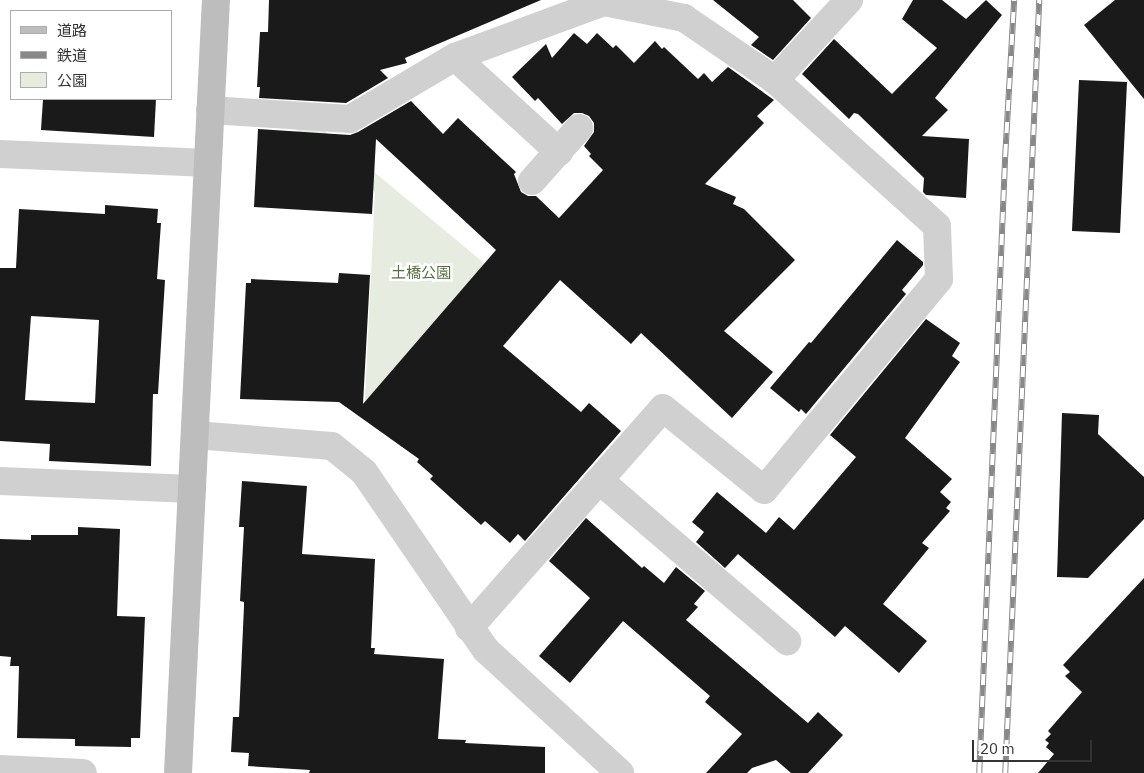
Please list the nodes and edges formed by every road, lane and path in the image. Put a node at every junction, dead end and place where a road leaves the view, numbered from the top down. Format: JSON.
{"nodes":[{"id":1,"x":216,"y":0,"type":"edge"},
{"id":2,"x":849,"y":0,"type":"edge"},
{"id":3,"x":455,"y":57,"type":"junction"},
{"id":4,"x":775,"y":80,"type":"junction"},
{"id":5,"x":210,"y":110,"type":"junction"},
{"id":6,"x":579,"y":128,"type":"dead end"},
{"id":7,"x":559,"y":152,"type":"junction"},
{"id":8,"x":0,"y":154,"type":"edge"},
{"id":9,"x":208,"y":163,"type":"junction"},
{"id":10,"x":532,"y":181,"type":"dead end"},
{"id":11,"x":194,"y":435,"type":"junction"},
{"id":12,"x":598,"y":480,"type":"junction"},
{"id":13,"x":0,"y":481,"type":"edge"},
{"id":14,"x":192,"y":489,"type":"junction"},
{"id":15,"x":469,"y":628,"type":"junction"},
{"id":16,"x":786,"y":641,"type":"dead end"},
{"id":17,"x":0,"y":769,"type":"edge"},
{"id":18,"x":83,"y":773,"type":"edge"},
{"id":19,"x":178,"y":773,"type":"edge"},
{"id":20,"x":620,"y":773,"type":"edge"}],
"edges":[{"from":1,"to":5,"type":"street"},
{"from":2,"to":4,"type":"street"},
{"from":3,"to":4,"type":"street"},
{"from":3,"to":5,"type":"street"},
{"from":3,"to":7,"type":"street"},
{"from":4,"to":12,"type":"street"},
{"from":5,"to":9,"type":"street"},
{"from":6,"to":7,"type":"street"},
{"from":7,"to":10,"type":"street"},
{"from":8,"to":9,"type":"street"},
{"from":9,"to":11,"type":"street"},
{"from":11,"to":14,"type":"street"},
{"from":11,"to":15,"type":"street"},
{"from":12,"to":15,"type":"street"},
{"from":12,"to":16,"type":"street"},
{"from":13,"to":14,"type":"street"},
{"from":14,"to":19,"type":"street"},
{"from":15,"to":20,"type":"street"},
{"from":17,"to":18,"type":"street"}]}
